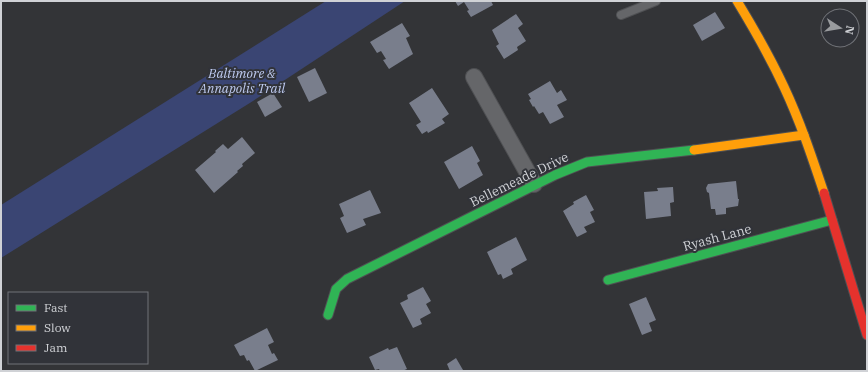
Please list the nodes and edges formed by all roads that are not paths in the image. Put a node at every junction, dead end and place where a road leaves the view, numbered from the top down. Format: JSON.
{"nodes":[{"id":1,"x":656,"y":1,"type":"edge"},
{"id":2,"x":737,"y":1,"type":"edge"},
{"id":3,"x":621,"y":15,"type":"dead end"},
{"id":4,"x":474,"y":77,"type":"dead end"},
{"id":5,"x":804,"y":136,"type":"junction"},
{"id":6,"x":534,"y":184,"type":"junction"},
{"id":7,"x":832,"y":220,"type":"junction"},
{"id":8,"x":608,"y":280,"type":"dead end"},
{"id":9,"x":328,"y":315,"type":"dead end"},
{"id":10,"x":866,"y":327,"type":"edge"}],
"edges":[{"from":1,"to":3,"type":"lane"},
{"from":2,"to":5,"type":"street"},
{"from":4,"to":6,"type":"street"},
{"from":5,"to":6,"type":"street","name":"Bellemeade Drive"},
{"from":5,"to":7,"type":"street"},
{"from":6,"to":9,"type":"street","name":"Bellemeade Drive"},
{"from":7,"to":8,"type":"street","name":"Ryash Lane"},
{"from":7,"to":10,"type":"street"}]}
